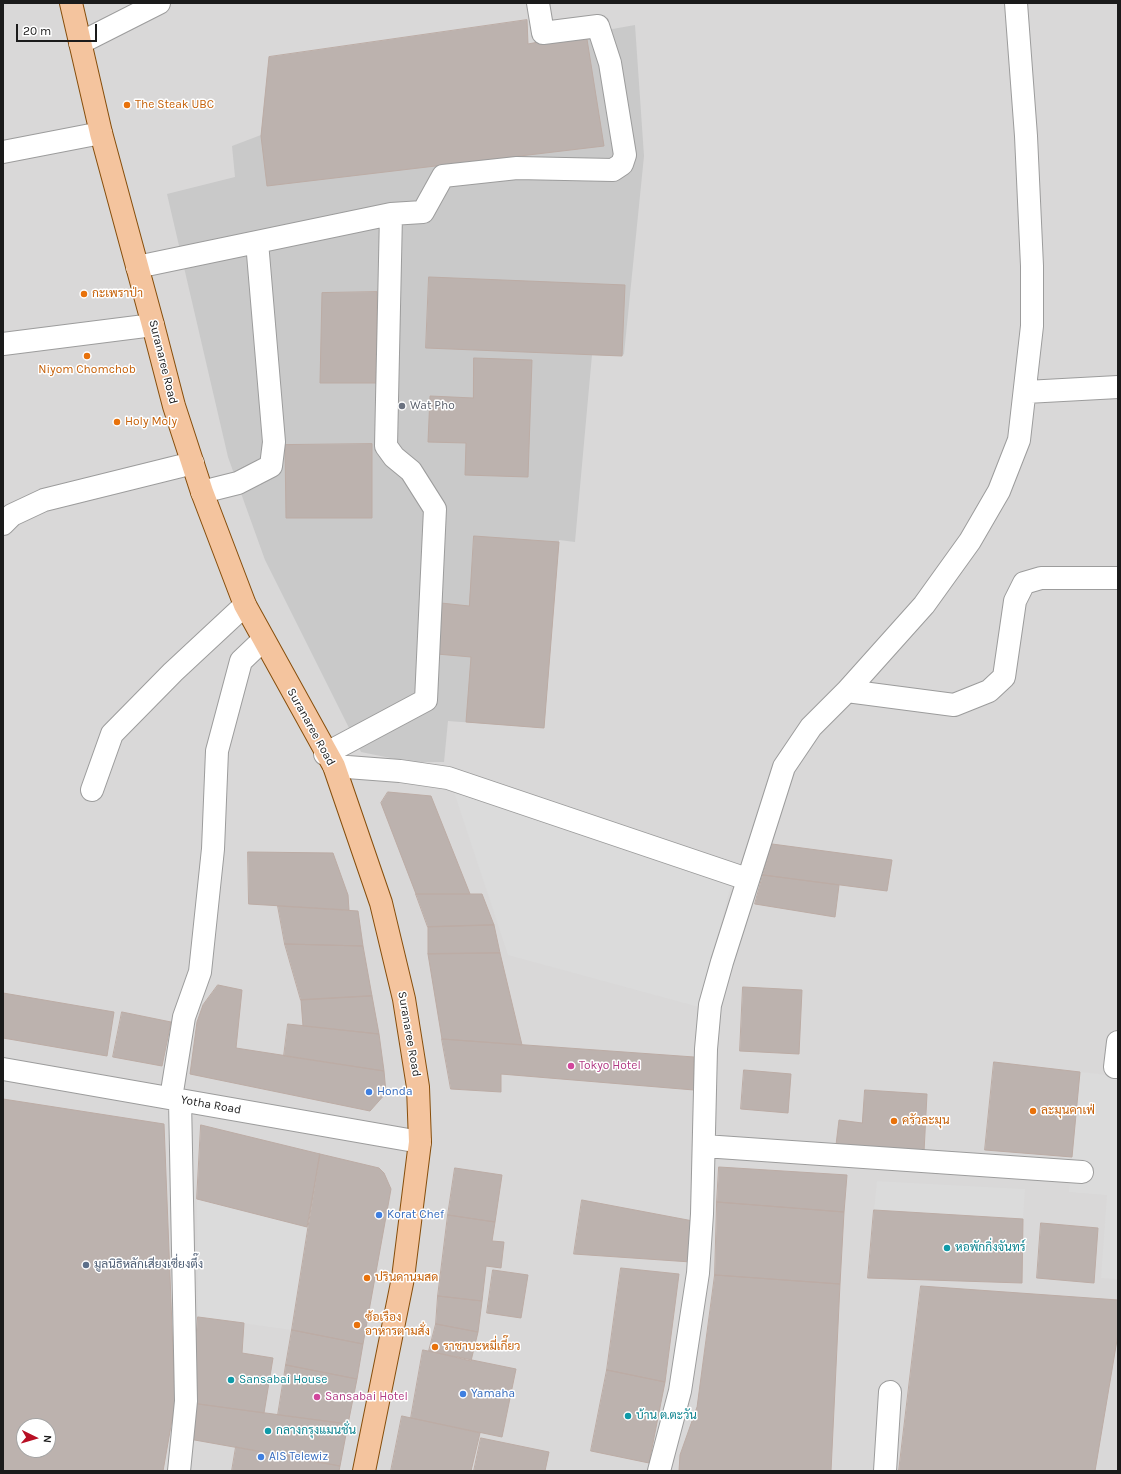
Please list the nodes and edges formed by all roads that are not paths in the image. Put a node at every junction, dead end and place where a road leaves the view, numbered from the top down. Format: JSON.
{"nodes":[{"id":1,"x":71,"y":3,"type":"edge"},
{"id":2,"x":159,"y":3,"type":"edge"},
{"id":3,"x":538,"y":3,"type":"edge"},
{"id":4,"x":1016,"y":3,"type":"edge"},
{"id":5,"x":80,"y":43,"type":"junction"},
{"id":6,"x":101,"y":133,"type":"junction"},
{"id":7,"x":3,"y":152,"type":"edge"},
{"id":8,"x":391,"y":214,"type":"junction"},
{"id":9,"x":257,"y":242,"type":"junction"},
{"id":10,"x":137,"y":267,"type":"junction"},
{"id":11,"x":153,"y":325,"type":"junction"},
{"id":12,"x":3,"y":344,"type":"edge"},
{"id":13,"x":1118,"y":388,"type":"edge"},
{"id":14,"x":1026,"y":392,"type":"junction"},
{"id":15,"x":193,"y":463,"type":"junction"},
{"id":16,"x":202,"y":492,"type":"junction"},
{"id":17,"x":3,"y":524,"type":"edge"},
{"id":18,"x":1118,"y":578,"type":"edge"},
{"id":19,"x":245,"y":605,"type":"junction"},
{"id":20,"x":263,"y":640,"type":"junction"},
{"id":21,"x":847,"y":691,"type":"junction"},
{"id":22,"x":330,"y":760,"type":"junction"},
{"id":23,"x":92,"y":790,"type":"dead end"},
{"id":24,"x":747,"y":879,"type":"junction"},
{"id":25,"x":1118,"y":1042,"type":"edge"},
{"id":26,"x":1118,"y":1067,"type":"edge"},
{"id":27,"x":3,"y":1069,"type":"edge"},
{"id":28,"x":176,"y":1099,"type":"junction"},
{"id":29,"x":420,"y":1142,"type":"junction"},
{"id":30,"x":704,"y":1146,"type":"junction"},
{"id":31,"x":1082,"y":1172,"type":"dead end"},
{"id":32,"x":890,"y":1392,"type":"dead end"},
{"id":33,"x":179,"y":1471,"type":"edge"},
{"id":34,"x":364,"y":1471,"type":"edge"},
{"id":35,"x":659,"y":1471,"type":"edge"},
{"id":36,"x":885,"y":1471,"type":"edge"}],
"edges":[{"from":1,"to":5,"type":"main road","name":"Suranaree Road"},
{"from":2,"to":5,"type":"street"},
{"from":3,"to":8,"type":"street"},
{"from":4,"to":14,"type":"street"},
{"from":5,"to":6,"type":"main road","name":"Suranaree Road"},
{"from":6,"to":7,"type":"street"},
{"from":6,"to":10,"type":"main road","name":"Suranaree Road"},
{"from":8,"to":9,"type":"street"},
{"from":8,"to":22,"type":"street"},
{"from":9,"to":10,"type":"street"},
{"from":9,"to":16,"type":"street"},
{"from":10,"to":11,"type":"main road","name":"Suranaree Road"},
{"from":11,"to":12,"type":"street"},
{"from":11,"to":15,"type":"main road","name":"Suranaree Road"},
{"from":13,"to":14,"type":"street"},
{"from":14,"to":21,"type":"street"},
{"from":15,"to":16,"type":"main road","name":"Suranaree Road"},
{"from":15,"to":17,"type":"street"},
{"from":16,"to":19,"type":"main road","name":"Suranaree Road"},
{"from":18,"to":21,"type":"street"},
{"from":19,"to":20,"type":"main road","name":"Suranaree Road"},
{"from":19,"to":23,"type":"street"},
{"from":20,"to":22,"type":"main road","name":"Suranaree Road"},
{"from":20,"to":28,"type":"street"},
{"from":21,"to":24,"type":"street"},
{"from":22,"to":24,"type":"street"},
{"from":22,"to":29,"type":"main road","name":"Suranaree Road"},
{"from":24,"to":30,"type":"street"},
{"from":25,"to":26,"type":"street"},
{"from":27,"to":28,"type":"street","name":"Yotha Road"},
{"from":28,"to":29,"type":"street","name":"Yotha Road"},
{"from":28,"to":33,"type":"street"},
{"from":29,"to":34,"type":"main road","name":"Suranaree Road"},
{"from":30,"to":31,"type":"street"},
{"from":30,"to":35,"type":"street"},
{"from":32,"to":36,"type":"street"}]}
